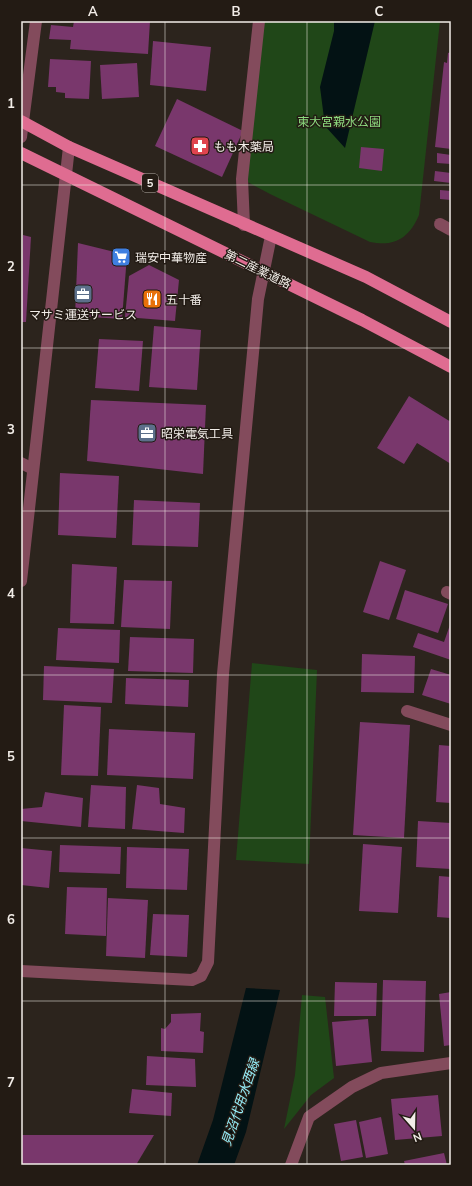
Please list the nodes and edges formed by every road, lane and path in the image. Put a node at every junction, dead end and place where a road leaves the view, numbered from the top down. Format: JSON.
{"nodes":[{"id":1,"x":36,"y":21,"type":"edge"},
{"id":2,"x":259,"y":21,"type":"edge"},
{"id":3,"x":22,"y":122,"type":"edge"},
{"id":4,"x":21,"y":136,"type":"edge"},
{"id":5,"x":69,"y":147,"type":"junction"},
{"id":6,"x":21,"y":153,"type":"edge"},
{"id":7,"x":66,"y":174,"type":"junction"},
{"id":8,"x":244,"y":225,"type":"junction"},
{"id":9,"x":277,"y":238,"type":"junction"},
{"id":10,"x":263,"y":272,"type":"junction"},
{"id":11,"x":451,"y":322,"type":"edge"},
{"id":12,"x":451,"y":367,"type":"edge"},
{"id":13,"x":21,"y":463,"type":"edge"},
{"id":14,"x":33,"y":469,"type":"junction"},
{"id":15,"x":21,"y":581,"type":"edge"},
{"id":16,"x":407,"y":711,"type":"dead end"},
{"id":17,"x":451,"y":725,"type":"edge"},
{"id":18,"x":21,"y":971,"type":"edge"},
{"id":19,"x":451,"y":1063,"type":"edge"},
{"id":20,"x":291,"y":1165,"type":"edge"}],
"edges":[{"from":1,"to":3,"type":"street"},
{"from":2,"to":8,"type":"street"},
{"from":3,"to":4,"type":"street"},
{"from":3,"to":5,"type":"main road","number":"5"},
{"from":5,"to":7,"type":"street"},
{"from":5,"to":8,"type":"main road","number":"5"},
{"from":6,"to":7,"type":"main road","name":"第二産業道路","number":"5"},
{"from":7,"to":10,"type":"main road","name":"第二産業道路","number":"5"},
{"from":7,"to":14,"type":"street"},
{"from":8,"to":9,"type":"main road","number":"5"},
{"from":9,"to":10,"type":"street"},
{"from":9,"to":11,"type":"main road","number":"5"},
{"from":10,"to":12,"type":"main road","name":"第二産業道路","number":"5"},
{"from":10,"to":18,"type":"street"},
{"from":13,"to":14,"type":"street"},
{"from":14,"to":15,"type":"street"},
{"from":16,"to":17,"type":"street"},
{"from":19,"to":20,"type":"street"}]}
